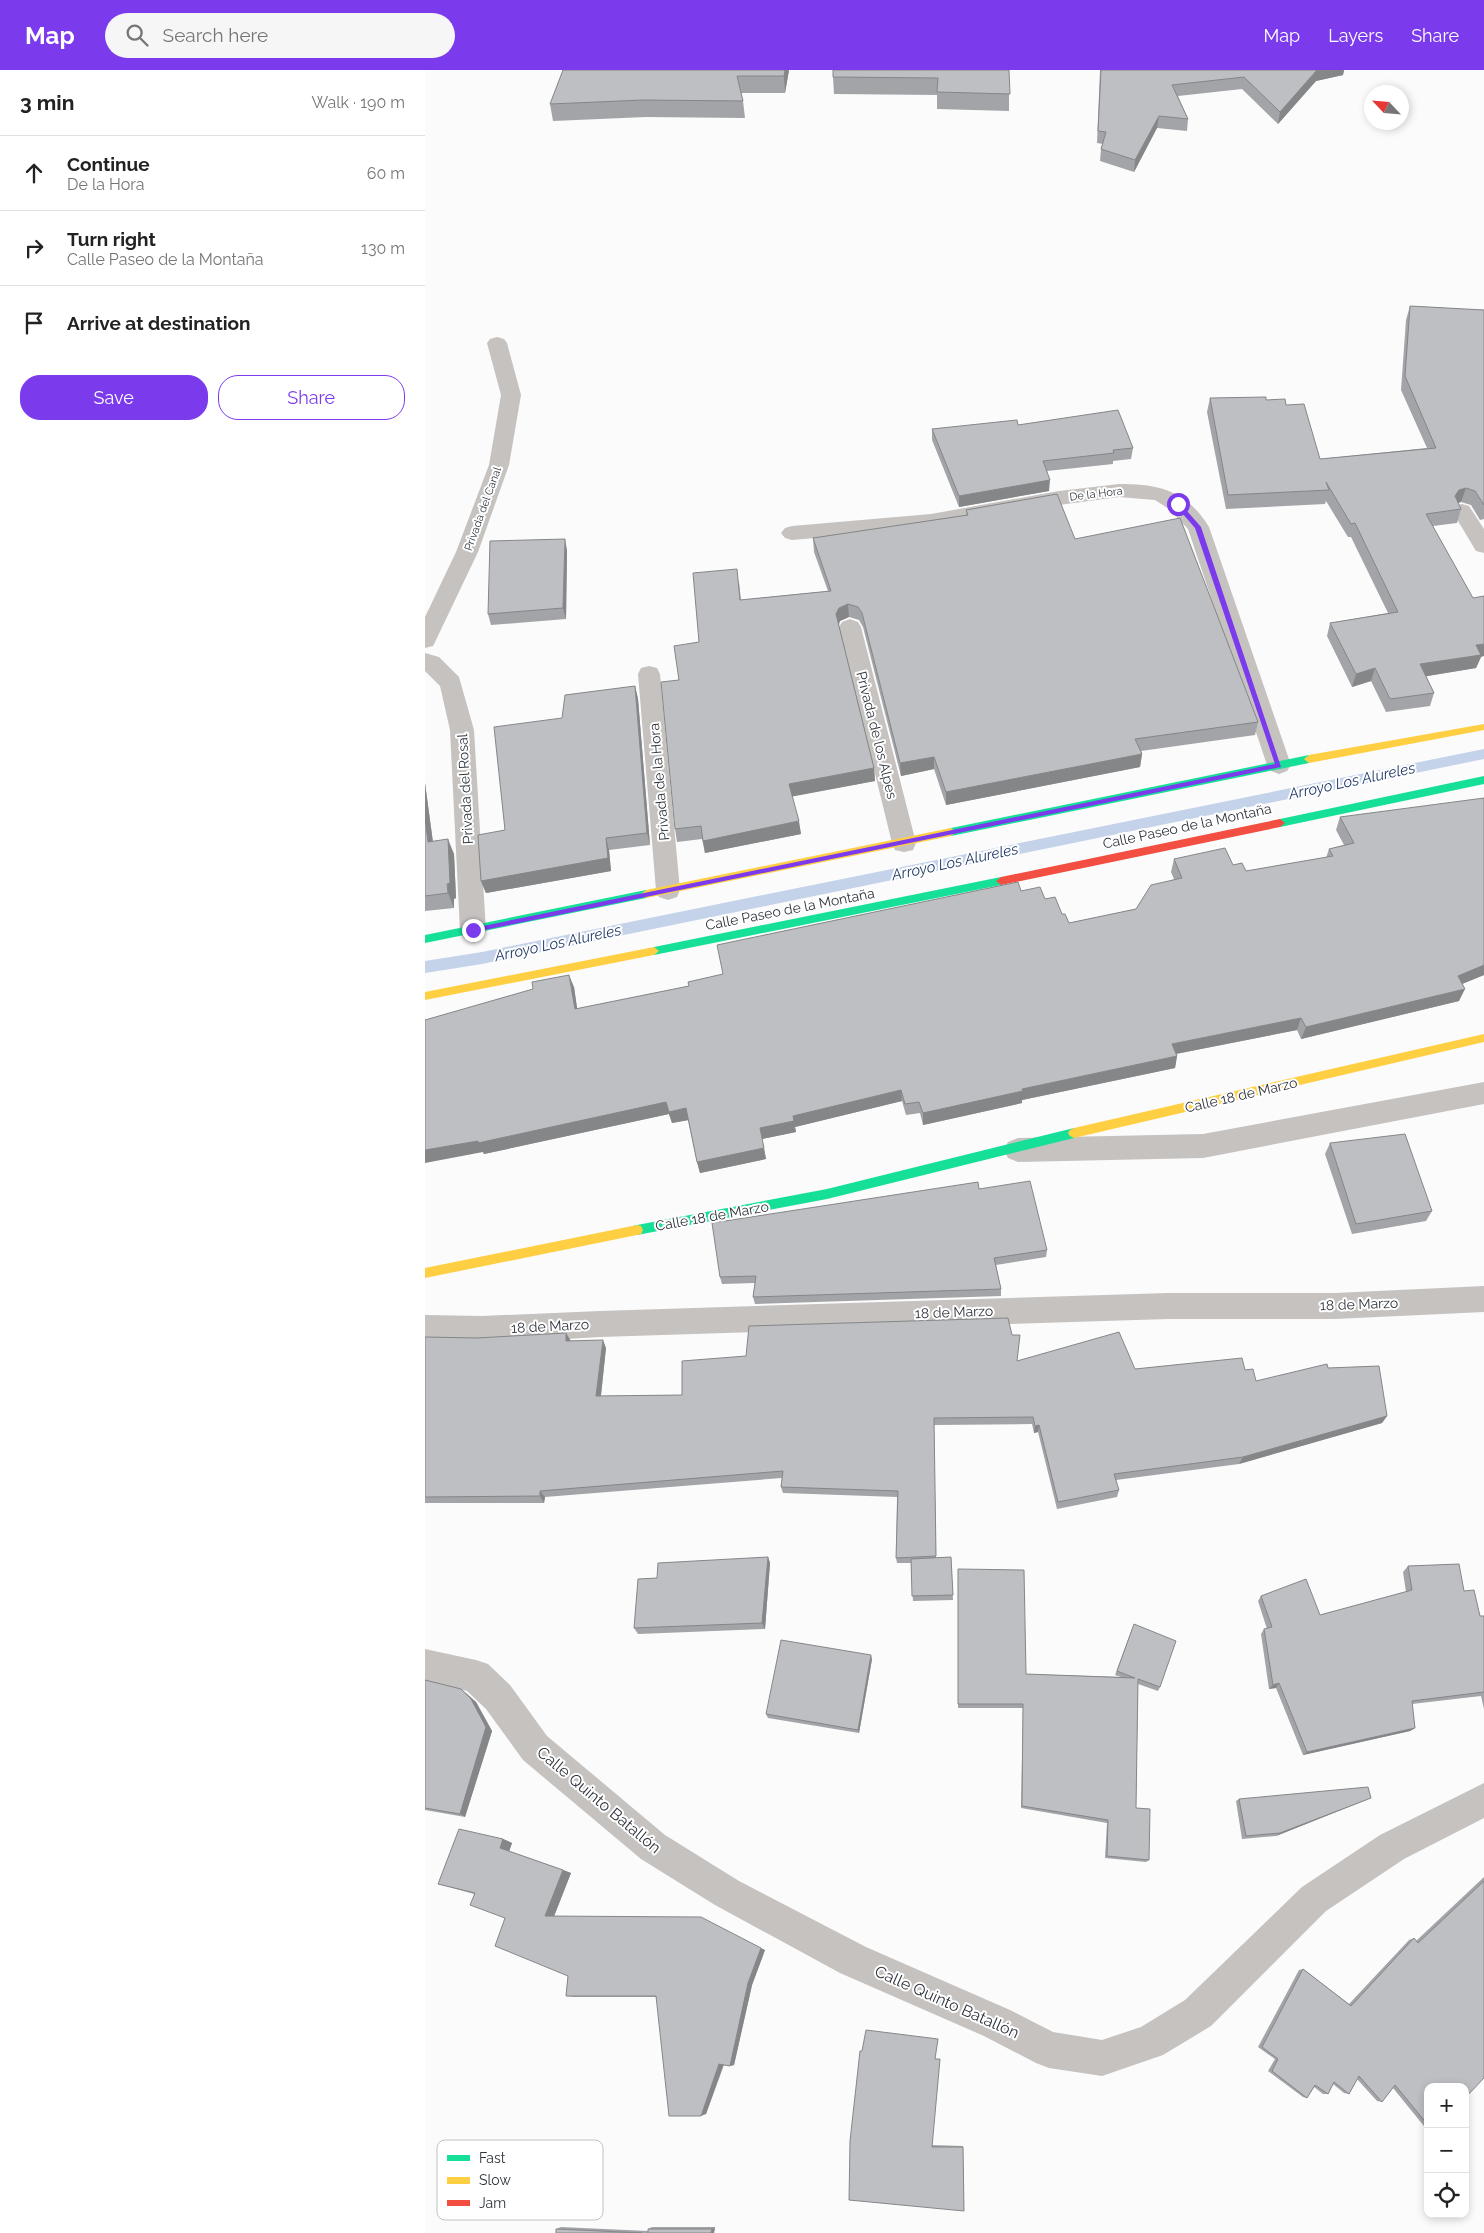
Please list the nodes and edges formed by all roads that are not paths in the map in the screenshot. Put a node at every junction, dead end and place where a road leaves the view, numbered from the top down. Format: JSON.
{"nodes":[{"id":1,"x":497,"y":342,"type":"dead end"},
{"id":2,"x":1462,"y":511,"type":"edge"},
{"id":3,"x":792,"y":533,"type":"dead end"},
{"id":4,"x":1484,"y":546,"type":"edge"},
{"id":5,"x":850,"y":627,"type":"dead end"},
{"id":6,"x":425,"y":640,"type":"edge"},
{"id":7,"x":425,"y":661,"type":"edge"},
{"id":8,"x":649,"y":674,"type":"dead end"},
{"id":9,"x":1484,"y":727,"type":"edge"},
{"id":10,"x":1279,"y":765,"type":"junction"},
{"id":11,"x":1484,"y":780,"type":"edge"},
{"id":12,"x":904,"y":843,"type":"junction"},
{"id":13,"x":668,"y":890,"type":"junction"},
{"id":14,"x":473,"y":930,"type":"junction"},
{"id":15,"x":425,"y":939,"type":"edge"},
{"id":16,"x":425,"y":996,"type":"edge"},
{"id":17,"x":1484,"y":1038,"type":"edge"},
{"id":18,"x":1484,"y":1093,"type":"edge"},
{"id":19,"x":997,"y":1151,"type":"junction"},
{"id":20,"x":425,"y":1272,"type":"edge"},
{"id":21,"x":1484,"y":1299,"type":"edge"},
{"id":22,"x":425,"y":1328,"type":"edge"},
{"id":23,"x":425,"y":1665,"type":"edge"},
{"id":24,"x":1484,"y":1800,"type":"edge"}],
"edges":[{"from":1,"to":6,"type":"street","name":"Privada del Canal"},
{"from":2,"to":4,"type":"street"},
{"from":3,"to":10,"type":"street","name":"De la Hora"},
{"from":5,"to":12,"type":"street","name":"Privada de los Alpes"},
{"from":7,"to":14,"type":"street","name":"Privada del Rosal"},
{"from":8,"to":13,"type":"street","name":"Privada de la Hora"},
{"from":9,"to":10,"type":"main road"},
{"from":10,"to":12,"type":"main road"},
{"from":11,"to":16,"type":"main road","name":"Calle Paseo de la Montaña"},
{"from":12,"to":13,"type":"main road"},
{"from":13,"to":14,"type":"main road"},
{"from":14,"to":15,"type":"main road"},
{"from":17,"to":19,"type":"main road","name":"Calle 18 de Marzo"},
{"from":18,"to":19,"type":"street","name":"Calle 18 de Marzo"},
{"from":19,"to":20,"type":"main road","name":"Calle 18 de Marzo"},
{"from":21,"to":22,"type":"street","name":"18 de Marzo"},
{"from":23,"to":24,"type":"street","name":"Calle Quinto Batallón"}]}
